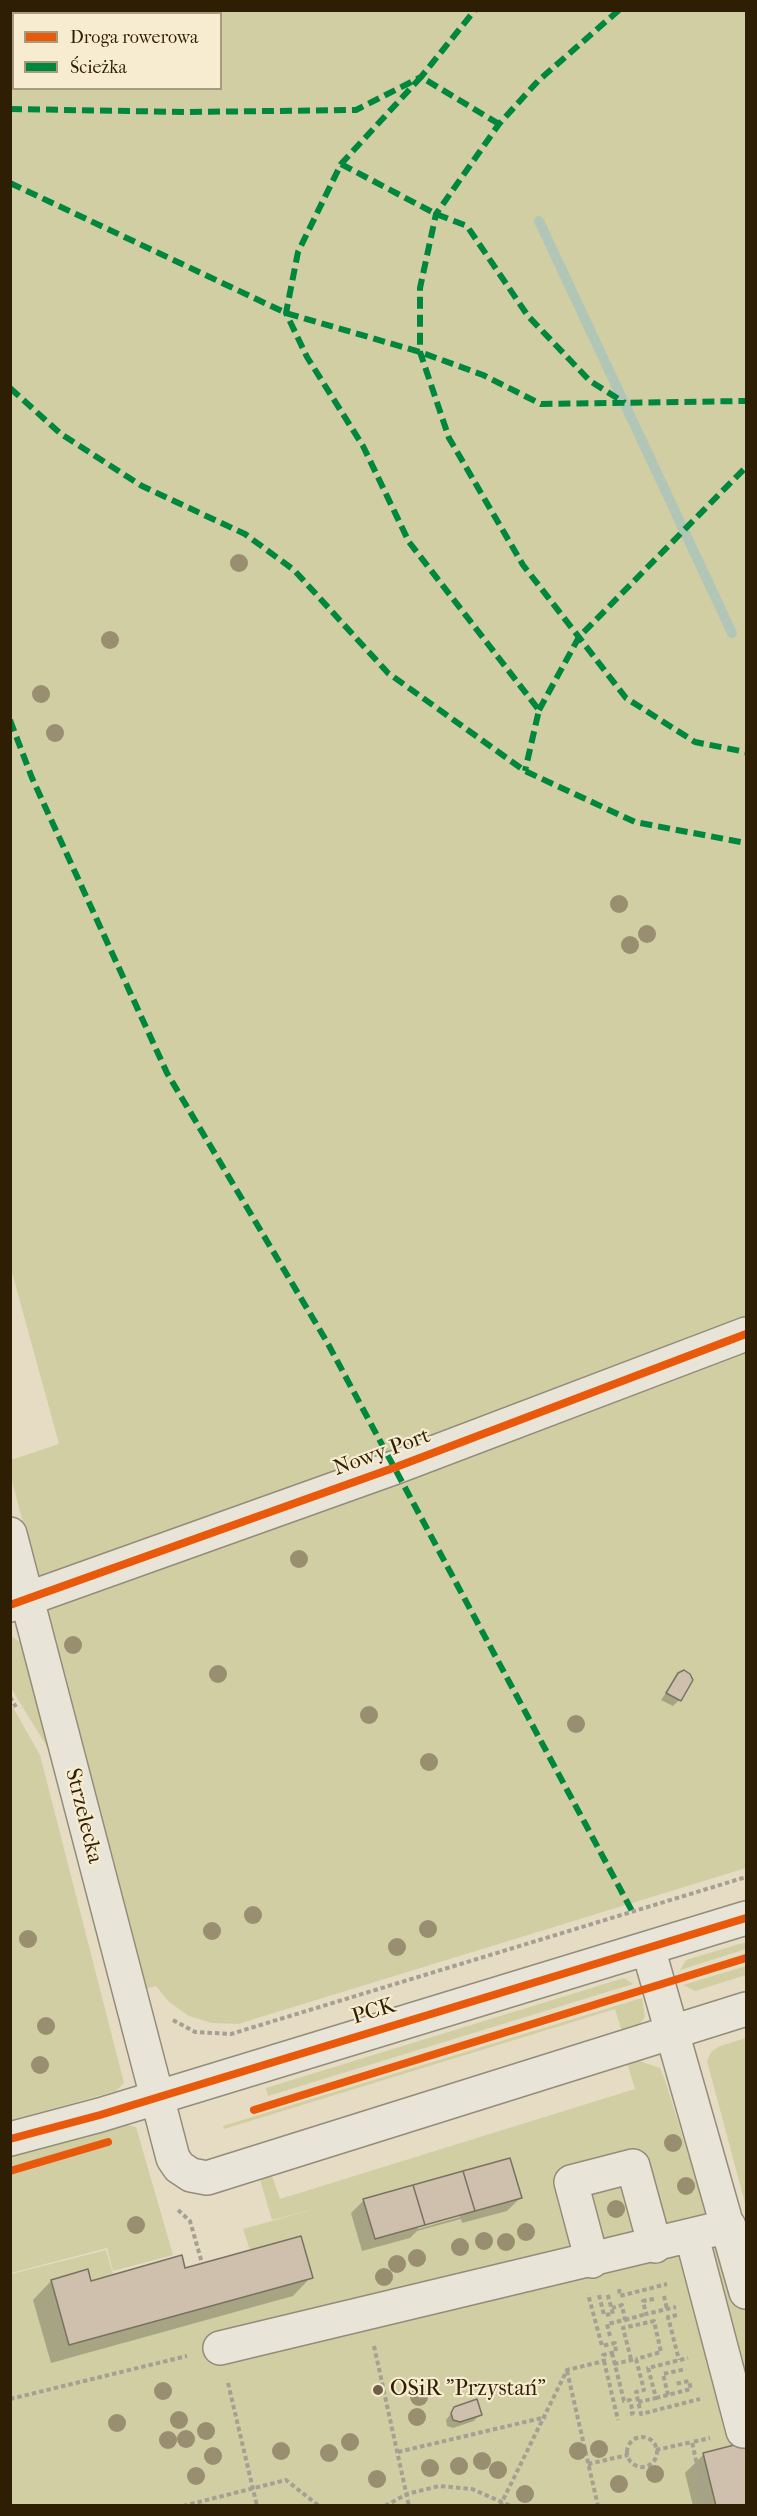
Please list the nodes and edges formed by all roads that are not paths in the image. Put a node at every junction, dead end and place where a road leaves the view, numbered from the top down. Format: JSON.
{"nodes":[{"id":1,"x":747,"y":1334,"type":"edge"},
{"id":2,"x":10,"y":1534,"type":"edge"},
{"id":3,"x":19,"y":1602,"type":"edge"},
{"id":4,"x":747,"y":1918,"type":"edge"},
{"id":5,"x":648,"y":1948,"type":"junction"},
{"id":6,"x":747,"y":2010,"type":"edge"},
{"id":7,"x":674,"y":2033,"type":"junction"},
{"id":8,"x":156,"y":2098,"type":"junction"},
{"id":9,"x":10,"y":2139,"type":"edge"},
{"id":10,"x":729,"y":2226,"type":"junction"},
{"id":11,"x":692,"y":2237,"type":"junction"},
{"id":12,"x":655,"y":2246,"type":"junction"},
{"id":13,"x":591,"y":2274,"type":"junction"},
{"id":14,"x":747,"y":2292,"type":"edge"},
{"id":15,"x":220,"y":2348,"type":"road end"},
{"id":16,"x":743,"y":2431,"type":"road end"}],
"edges":[{"from":1,"to":3,"type":"street","name":"Nowy Port"},
{"from":2,"to":3,"type":"street","name":"Strzelecka"},
{"from":3,"to":8,"type":"street","name":"Strzelecka"},
{"from":4,"to":5,"type":"street","name":"PCK"},
{"from":5,"to":7,"type":"street"},
{"from":5,"to":8,"type":"street","name":"PCK"},
{"from":6,"to":7,"type":"street","name":"Strzelecka"},
{"from":7,"to":8,"type":"street","name":"Strzelecka"},
{"from":7,"to":10,"type":"street"},
{"from":8,"to":9,"type":"street","name":"PCK"},
{"from":10,"to":11,"type":"street"},
{"from":10,"to":14,"type":"street"},
{"from":11,"to":12,"type":"street"},
{"from":11,"to":16,"type":"street"},
{"from":12,"to":13,"type":"street"},
{"from":12,"to":13,"type":"street"},
{"from":13,"to":15,"type":"street"}]}
